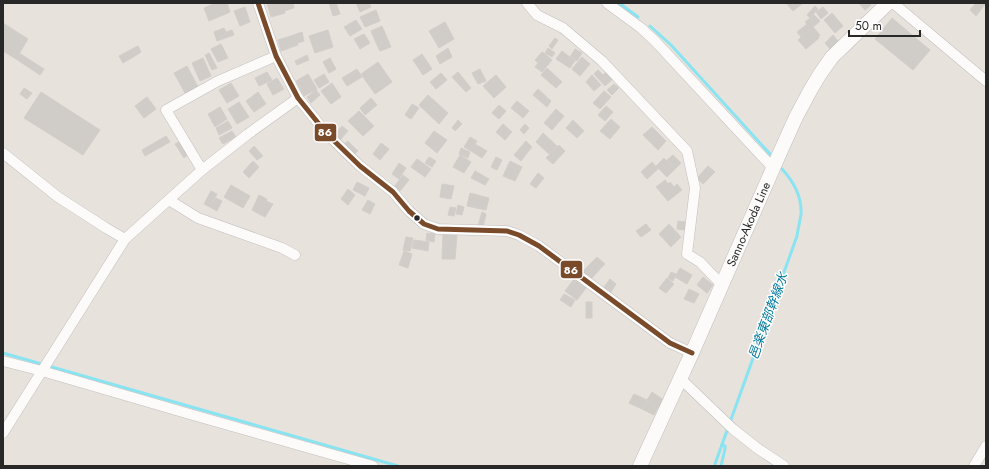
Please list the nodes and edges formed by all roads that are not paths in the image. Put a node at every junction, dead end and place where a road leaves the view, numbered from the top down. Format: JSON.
{"nodes":[{"id":1,"x":258,"y":3,"type":"edge"},
{"id":2,"x":527,"y":3,"type":"edge"},
{"id":3,"x":607,"y":3,"type":"edge"},
{"id":4,"x":888,"y":3,"type":"edge"},
{"id":5,"x":893,"y":3,"type":"edge"},
{"id":6,"x":276,"y":56,"type":"junction"},
{"id":7,"x":986,"y":81,"type":"edge"},
{"id":8,"x":298,"y":98,"type":"junction"},
{"id":9,"x":3,"y":153,"type":"edge"},
{"id":10,"x":773,"y":168,"type":"junction"},
{"id":11,"x":202,"y":170,"type":"junction"},
{"id":12,"x":169,"y":200,"type":"junction"},
{"id":13,"x":125,"y":239,"type":"junction"},
{"id":14,"x":295,"y":255,"type":"dead end"},
{"id":15,"x":722,"y":285,"type":"junction"},
{"id":16,"x":692,"y":353,"type":"junction"},
{"id":17,"x":3,"y":361,"type":"edge"},
{"id":18,"x":42,"y":371,"type":"junction"},
{"id":19,"x":680,"y":380,"type":"junction"},
{"id":20,"x":3,"y":433,"type":"edge"},
{"id":21,"x":986,"y":446,"type":"edge"},
{"id":22,"x":373,"y":466,"type":"edge"},
{"id":23,"x":640,"y":466,"type":"edge"},
{"id":24,"x":784,"y":466,"type":"edge"},
{"id":25,"x":974,"y":466,"type":"edge"}],
"edges":[{"from":1,"to":6,"type":"street"},
{"from":2,"to":15,"type":"street"},
{"from":3,"to":10,"type":"street"},
{"from":4,"to":10,"type":"main road","name":"Sanno-Akoda Line"},
{"from":5,"to":7,"type":"street"},
{"from":6,"to":8,"type":"street"},
{"from":6,"to":11,"type":"street"},
{"from":8,"to":11,"type":"street"},
{"from":8,"to":16,"type":"street"},
{"from":9,"to":13,"type":"street"},
{"from":10,"to":15,"type":"main road","name":"Sanno-Akoda Line"},
{"from":11,"to":12,"type":"street"},
{"from":12,"to":13,"type":"street"},
{"from":12,"to":14,"type":"street"},
{"from":13,"to":18,"type":"street"},
{"from":15,"to":16,"type":"main road","name":"Sanno-Akoda Line"},
{"from":16,"to":19,"type":"main road","name":"Sanno-Akoda Line"},
{"from":17,"to":18,"type":"street"},
{"from":18,"to":20,"type":"street"},
{"from":18,"to":22,"type":"street"},
{"from":19,"to":23,"type":"main road","name":"Sanno-Akoda Line"},
{"from":19,"to":24,"type":"street"},
{"from":21,"to":25,"type":"street"}]}
